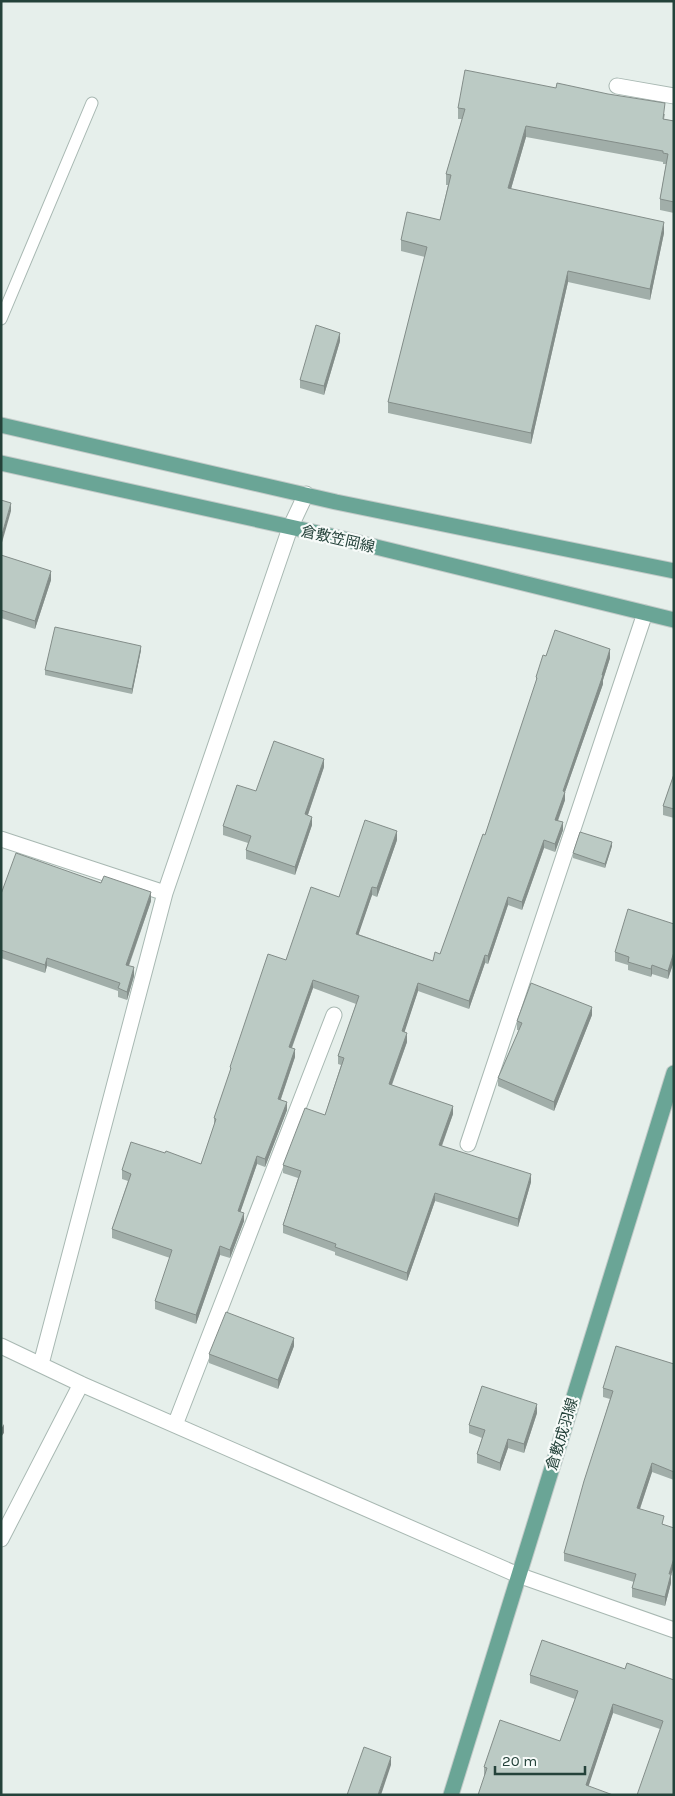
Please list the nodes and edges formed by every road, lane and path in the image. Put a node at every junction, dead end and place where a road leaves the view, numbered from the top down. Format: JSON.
{"nodes":[{"id":1,"x":616,"y":86,"type":"dead end"},
{"id":2,"x":674,"y":96,"type":"edge"},
{"id":3,"x":92,"y":103,"type":"dead end"},
{"id":4,"x":1,"y":319,"type":"edge"},
{"id":5,"x":1,"y":425,"type":"edge"},
{"id":6,"x":1,"y":463,"type":"edge"},
{"id":7,"x":306,"y":494,"type":"junction"},
{"id":8,"x":290,"y":528,"type":"junction"},
{"id":9,"x":674,"y":571,"type":"edge"},
{"id":10,"x":645,"y":613,"type":"junction"},
{"id":11,"x":674,"y":620,"type":"edge"},
{"id":12,"x":1,"y":839,"type":"edge"},
{"id":13,"x":165,"y":893,"type":"junction"},
{"id":14,"x":334,"y":1015,"type":"dead end"},
{"id":15,"x":674,"y":1073,"type":"edge"},
{"id":16,"x":670,"y":1101,"type":"edge"},
{"id":17,"x":468,"y":1144,"type":"dead end"},
{"id":18,"x":1,"y":1346,"type":"edge"},
{"id":19,"x":41,"y":1364,"type":"junction"},
{"id":20,"x":81,"y":1384,"type":"junction"},
{"id":21,"x":175,"y":1425,"type":"junction"},
{"id":22,"x":1,"y":1539,"type":"edge"},
{"id":23,"x":518,"y":1575,"type":"junction"},
{"id":24,"x":674,"y":1630,"type":"edge"},
{"id":25,"x":451,"y":1795,"type":"edge"}],
"edges":[{"from":1,"to":2,"type":"street"},
{"from":3,"to":4,"type":"lane"},
{"from":5,"to":7,"type":"main road"},
{"from":6,"to":8,"type":"main road","name":"倉敷笠岡線"},
{"from":7,"to":8,"type":"street"},
{"from":7,"to":9,"type":"main road"},
{"from":8,"to":10,"type":"main road","name":"倉敷笠岡線"},
{"from":8,"to":13,"type":"street"},
{"from":10,"to":11,"type":"main road","name":"倉敷笠岡線"},
{"from":10,"to":17,"type":"street"},
{"from":12,"to":13,"type":"street"},
{"from":13,"to":19,"type":"street"},
{"from":14,"to":21,"type":"street"},
{"from":15,"to":16,"type":"main road","name":"倉敷成羽線"},
{"from":16,"to":23,"type":"main road","name":"倉敷成羽線"},
{"from":18,"to":19,"type":"street"},
{"from":19,"to":20,"type":"street"},
{"from":20,"to":21,"type":"street"},
{"from":20,"to":22,"type":"street"},
{"from":21,"to":23,"type":"street"},
{"from":23,"to":24,"type":"street"},
{"from":23,"to":25,"type":"main road","name":"倉敷成羽線"}]}
